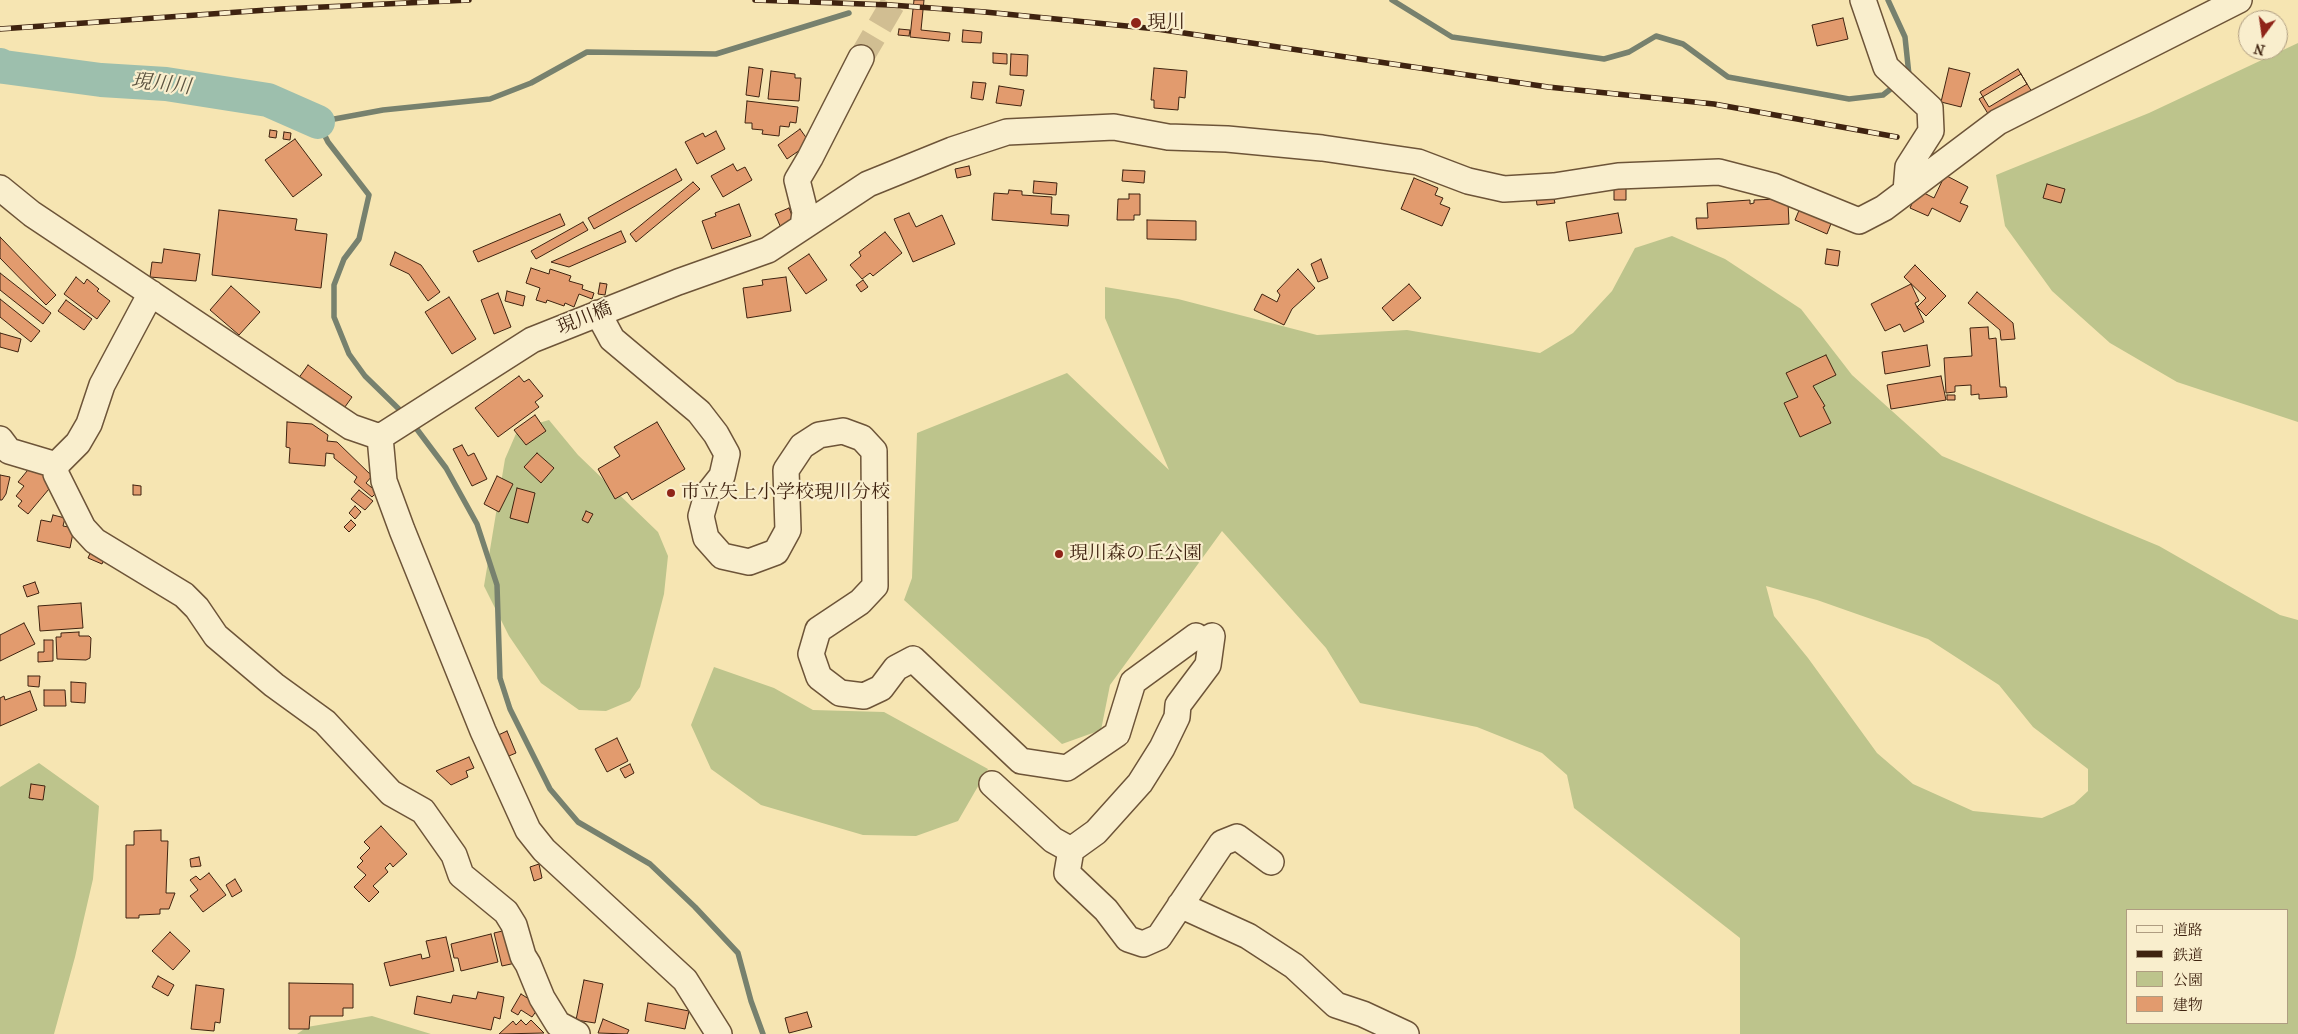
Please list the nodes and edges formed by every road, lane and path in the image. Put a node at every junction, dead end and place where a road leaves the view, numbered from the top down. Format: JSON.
{"nodes":[{"id":1,"x":1863,"y":0,"type":"edge"},
{"id":2,"x":2238,"y":0,"type":"edge"},
{"id":3,"x":861,"y":58,"type":"tunnel mouth"},
{"id":4,"x":0,"y":188,"type":"edge"},
{"id":5,"x":1906,"y":191,"type":"junction"},
{"id":6,"x":803,"y":227,"type":"junction"},
{"id":7,"x":150,"y":293,"type":"junction"},
{"id":8,"x":598,"y":314,"type":"junction"},
{"id":9,"x":387,"y":432,"type":"junction"},
{"id":10,"x":0,"y":440,"type":"edge"},
{"id":11,"x":56,"y":465,"type":"junction"},
{"id":12,"x":992,"y":784,"type":"dead end"},
{"id":13,"x":1071,"y":850,"type":"junction"},
{"id":14,"x":1271,"y":862,"type":"dead end"},
{"id":15,"x":1180,"y":905,"type":"junction"},
{"id":16,"x":577,"y":1034,"type":"edge"},
{"id":17,"x":719,"y":1034,"type":"edge"},
{"id":18,"x":1406,"y":1034,"type":"edge"}],
"edges":[{"from":1,"to":5,"type":"street"},
{"from":2,"to":5,"type":"street"},
{"from":3,"to":6,"type":"street"},
{"from":4,"to":7,"type":"street"},
{"from":5,"to":6,"type":"street","name":"現川橋"},
{"from":6,"to":8,"type":"street","name":"現川橋"},
{"from":7,"to":9,"type":"street"},
{"from":7,"to":11,"type":"street"},
{"from":8,"to":9,"type":"street","name":"現川橋"},
{"from":8,"to":13,"type":"street"},
{"from":9,"to":17,"type":"street"},
{"from":10,"to":11,"type":"street"},
{"from":11,"to":16,"type":"street"},
{"from":12,"to":13,"type":"street"},
{"from":13,"to":15,"type":"street"},
{"from":14,"to":15,"type":"street"},
{"from":15,"to":18,"type":"street"}]}
